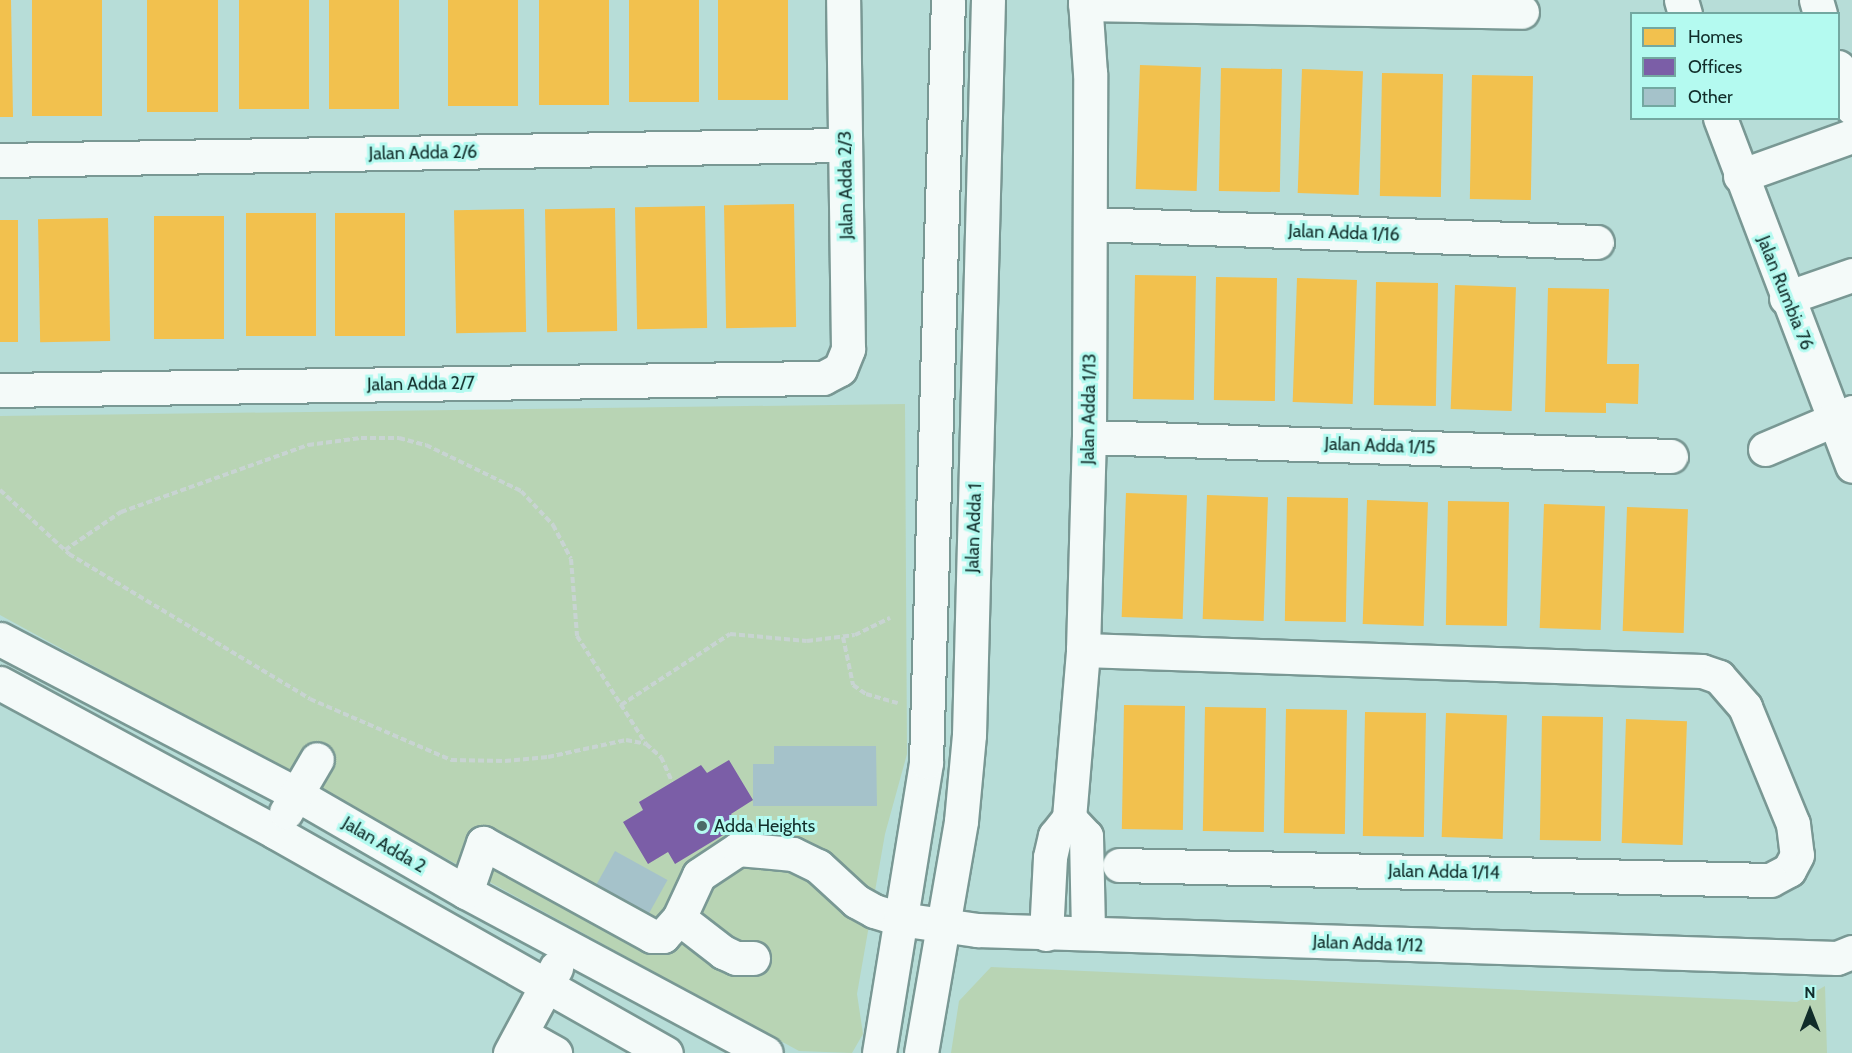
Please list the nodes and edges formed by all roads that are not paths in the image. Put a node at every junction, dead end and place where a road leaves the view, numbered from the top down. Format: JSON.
{"nodes":[{"id":1,"x":843,"y":0,"type":"edge"},
{"id":2,"x":948,"y":0,"type":"edge"},
{"id":3,"x":988,"y":0,"type":"edge"},
{"id":4,"x":1085,"y":2,"type":"edge"},
{"id":5,"x":1522,"y":12,"type":"dead end"},
{"id":6,"x":1840,"y":71,"type":"edge"},
{"id":7,"x":1852,"y":108,"type":"edge"},
{"id":8,"x":1721,"y":120,"type":"edge"},
{"id":9,"x":1852,"y":136,"type":"edge"},
{"id":10,"x":845,"y":145,"type":"junction"},
{"id":11,"x":0,"y":160,"type":"edge"},
{"id":12,"x":1740,"y":176,"type":"junction"},
{"id":13,"x":1090,"y":224,"type":"junction"},
{"id":14,"x":1597,"y":242,"type":"dead end"},
{"id":15,"x":1852,"y":275,"type":"edge"},
{"id":16,"x":1786,"y":298,"type":"junction"},
{"id":17,"x":840,"y":369,"type":"joint"},
{"id":18,"x":0,"y":390,"type":"edge"},
{"id":19,"x":1844,"y":415,"type":"edge"},
{"id":20,"x":1089,"y":437,"type":"junction"},
{"id":21,"x":1765,"y":449,"type":"dead end"},
{"id":22,"x":1671,"y":456,"type":"dead end"},
{"id":23,"x":1852,"y":466,"type":"edge"},
{"id":24,"x":0,"y":639,"type":"edge"},
{"id":25,"x":1083,"y":650,"type":"junction"},
{"id":26,"x":0,"y":683,"type":"edge"},
{"id":27,"x":317,"y":759,"type":"dead end"},
{"id":28,"x":296,"y":794,"type":"junction"},
{"id":29,"x":1069,"y":818,"type":"junction"},
{"id":30,"x":275,"y":832,"type":"junction"},
{"id":31,"x":1119,"y":865,"type":"dead end"},
{"id":32,"x":466,"y":892,"type":"junction"},
{"id":33,"x":679,"y":918,"type":"junction"},
{"id":34,"x":900,"y":919,"type":"junction"},
{"id":35,"x":943,"y":926,"type":"junction"},
{"id":36,"x":1088,"y":933,"type":"junction"},
{"id":37,"x":1046,"y":934,"type":"junction"},
{"id":38,"x":568,"y":946,"type":"junction"},
{"id":39,"x":1844,"y":955,"type":"edge"},
{"id":40,"x":753,"y":958,"type":"dead end"},
{"id":41,"x":546,"y":986,"type":"junction"},
{"id":42,"x":515,"y":1044,"type":"edge"},
{"id":43,"x":555,"y":1053,"type":"edge"},
{"id":44,"x":666,"y":1053,"type":"edge"},
{"id":45,"x":766,"y":1053,"type":"edge"},
{"id":46,"x":879,"y":1053,"type":"edge"},
{"id":47,"x":921,"y":1053,"type":"edge"}],
"edges":[{"from":1,"to":10,"type":"street","name":"Jalan Adda 2/3"},
{"from":2,"to":34,"type":"street"},
{"from":3,"to":35,"type":"street","name":"Jalan Adda 1"},
{"from":4,"to":5,"type":"street"},
{"from":4,"to":13,"type":"street","name":"Jalan Adda 1/13"},
{"from":6,"to":7,"type":"street"},
{"from":8,"to":12,"type":"street","name":"Jalan Rumbia 76"},
{"from":9,"to":12,"type":"street"},
{"from":10,"to":11,"type":"street","name":"Jalan Adda 2/6"},
{"from":10,"to":17,"type":"street","name":"Jalan Adda 2/3"},
{"from":12,"to":16,"type":"street","name":"Jalan Rumbia 76"},
{"from":13,"to":14,"type":"street","name":"Jalan Adda 1/16"},
{"from":13,"to":20,"type":"street","name":"Jalan Adda 1/13"},
{"from":15,"to":16,"type":"street"},
{"from":16,"to":19,"type":"street","name":"Jalan Rumbia 76"},
{"from":17,"to":18,"type":"street","name":"Jalan Adda 2/7"},
{"from":19,"to":21,"type":"street"},
{"from":19,"to":23,"type":"street","name":"Jalan Rumbia 76"},
{"from":20,"to":22,"type":"street","name":"Jalan Adda 1/15"},
{"from":20,"to":25,"type":"street","name":"Jalan Adda 1/13"},
{"from":24,"to":28,"type":"street","name":"Jalan Adda 2"},
{"from":25,"to":29,"type":"street","name":"Jalan Adda 1/13"},
{"from":25,"to":31,"type":"street","name":"Jalan Adda 1/14"},
{"from":26,"to":30,"type":"street"},
{"from":27,"to":28,"type":"street"},
{"from":28,"to":30,"type":"street"},
{"from":28,"to":32,"type":"street","name":"Jalan Adda 2"},
{"from":29,"to":36,"type":"street"},
{"from":29,"to":37,"type":"street"},
{"from":30,"to":41,"type":"street"},
{"from":32,"to":33,"type":"street"},
{"from":32,"to":38,"type":"street","name":"Jalan Adda 2"},
{"from":33,"to":34,"type":"street","name":"Jalan Adda 1/12"},
{"from":33,"to":40,"type":"street"},
{"from":34,"to":35,"type":"street","name":"Jalan Adda 1/12"},
{"from":34,"to":46,"type":"street"},
{"from":35,"to":37,"type":"street","name":"Jalan Adda 1/12"},
{"from":35,"to":47,"type":"street","name":"Jalan Adda 1"},
{"from":36,"to":37,"type":"street","name":"Jalan Adda 1/12"},
{"from":36,"to":39,"type":"street","name":"Jalan Adda 1/12"},
{"from":38,"to":41,"type":"street"},
{"from":38,"to":45,"type":"street","name":"Jalan Adda 2"},
{"from":41,"to":42,"type":"street"},
{"from":41,"to":44,"type":"street"},
{"from":42,"to":43,"type":"street"}]}
